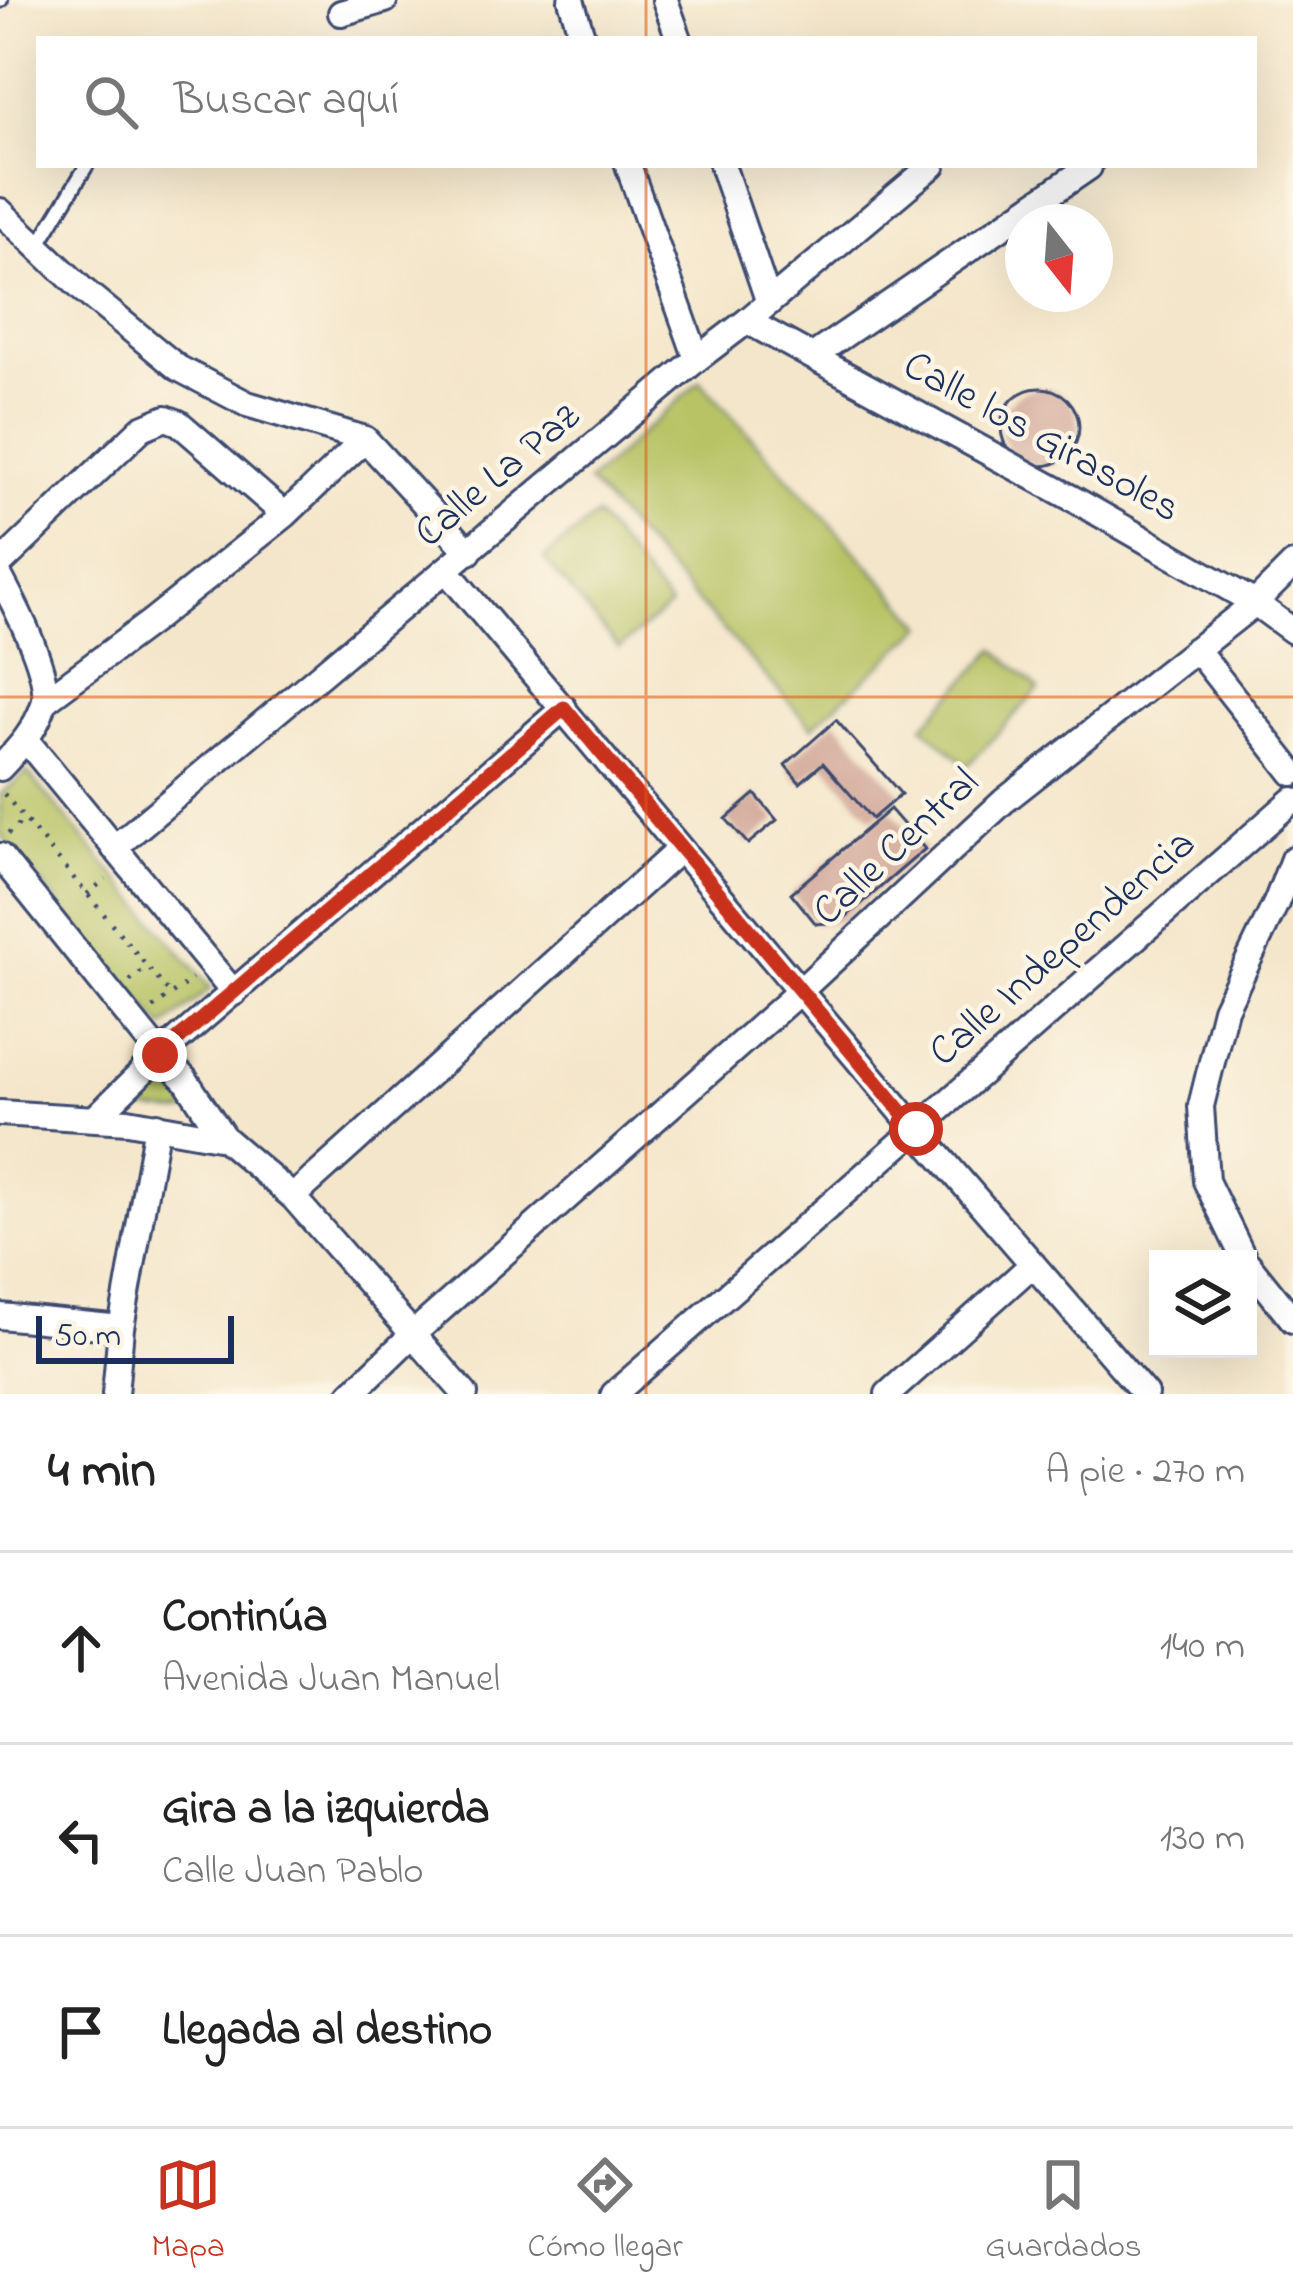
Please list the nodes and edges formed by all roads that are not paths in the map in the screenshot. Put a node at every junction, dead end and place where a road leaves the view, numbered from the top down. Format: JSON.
{"nodes":[{"id":1,"x":385,"y":0,"type":"edge"},
{"id":2,"x":571,"y":0,"type":"edge"},
{"id":3,"x":665,"y":0,"type":"edge"},
{"id":4,"x":341,"y":13,"type":"dead end"},
{"id":5,"x":582,"y":36,"type":"edge"},
{"id":6,"x":678,"y":36,"type":"edge"},
{"id":7,"x":85,"y":168,"type":"edge"},
{"id":8,"x":629,"y":168,"type":"edge"},
{"id":9,"x":723,"y":168,"type":"edge"},
{"id":10,"x":929,"y":168,"type":"edge"},
{"id":11,"x":1088,"y":168,"type":"edge"},
{"id":12,"x":0,"y":211,"type":"edge"},
{"id":13,"x":37,"y":248,"type":"junction"},
{"id":14,"x":769,"y":303,"type":"junction"},
{"id":15,"x":747,"y":321,"type":"junction"},
{"id":16,"x":813,"y":356,"type":"junction"},
{"id":17,"x":697,"y":359,"type":"junction"},
{"id":18,"x":364,"y":439,"type":"junction"},
{"id":19,"x":285,"y":514,"type":"junction"},
{"id":20,"x":469,"y":552,"type":"junction"},
{"id":21,"x":0,"y":564,"type":"edge"},
{"id":22,"x":1293,"y":565,"type":"edge"},
{"id":23,"x":446,"y":571,"type":"junction"},
{"id":24,"x":0,"y":577,"type":"edge"},
{"id":25,"x":1255,"y":603,"type":"junction"},
{"id":26,"x":1293,"y":631,"type":"edge"},
{"id":27,"x":1196,"y":649,"type":"junction"},
{"id":28,"x":46,"y":700,"type":"junction"},
{"id":29,"x":564,"y":708,"type":"junction"},
{"id":30,"x":26,"y":740,"type":"junction"},
{"id":31,"x":0,"y":768,"type":"edge"},
{"id":32,"x":1293,"y":773,"type":"edge"},
{"id":33,"x":1293,"y":800,"type":"edge"},
{"id":34,"x":2,"y":847,"type":"edge"},
{"id":35,"x":114,"y":848,"type":"junction"},
{"id":36,"x":680,"y":849,"type":"junction"},
{"id":37,"x":1293,"y":859,"type":"edge"},
{"id":38,"x":800,"y":991,"type":"junction"},
{"id":39,"x":234,"y":993,"type":"junction"},
{"id":40,"x":160,"y":1055,"type":"junction"},
{"id":41,"x":0,"y":1113,"type":"edge"},
{"id":42,"x":95,"y":1118,"type":"junction"},
{"id":43,"x":157,"y":1125,"type":"junction"},
{"id":44,"x":916,"y":1129,"type":"junction"},
{"id":45,"x":224,"y":1138,"type":"junction"},
{"id":46,"x":293,"y":1197,"type":"junction"},
{"id":47,"x":1240,"y":1250,"type":"edge"},
{"id":48,"x":1033,"y":1264,"type":"junction"},
{"id":49,"x":1257,"y":1276,"type":"edge"},
{"id":50,"x":0,"y":1316,"type":"edge"},
{"id":51,"x":1293,"y":1320,"type":"edge"},
{"id":52,"x":121,"y":1328,"type":"junction"},
{"id":53,"x":412,"y":1334,"type":"junction"},
{"id":54,"x":115,"y":1394,"type":"edge"},
{"id":55,"x":351,"y":1394,"type":"edge"},
{"id":56,"x":465,"y":1394,"type":"edge"},
{"id":57,"x":614,"y":1394,"type":"edge"},
{"id":58,"x":888,"y":1394,"type":"edge"},
{"id":59,"x":1145,"y":1394,"type":"edge"}],
"edges":[{"from":1,"to":4,"type":"street"},
{"from":2,"to":5,"type":"street"},
{"from":3,"to":6,"type":"street"},
{"from":7,"to":13,"type":"lane"},
{"from":8,"to":17,"type":"street"},
{"from":9,"to":14,"type":"street"},
{"from":10,"to":14,"type":"street","name":"Calle La Paz"},
{"from":11,"to":16,"type":"street"},
{"from":12,"to":13,"type":"street"},
{"from":13,"to":18,"type":"street"},
{"from":14,"to":15,"type":"street","name":"Calle La Paz"},
{"from":15,"to":16,"type":"street","name":"Calle los Girasoles"},
{"from":15,"to":17,"type":"street","name":"Calle La Paz"},
{"from":16,"to":25,"type":"street","name":"Calle los Girasoles"},
{"from":17,"to":20,"type":"street","name":"Calle La Paz"},
{"from":18,"to":19,"type":"street"},
{"from":18,"to":20,"type":"street"},
{"from":19,"to":21,"type":"street"},
{"from":19,"to":28,"type":"street"},
{"from":20,"to":23,"type":"street","name":"Calle La Paz"},
{"from":22,"to":25,"type":"street","name":"Calle Central"},
{"from":23,"to":29,"type":"street"},
{"from":23,"to":35,"type":"street","name":"Calle La Paz"},
{"from":24,"to":28,"type":"street"},
{"from":25,"to":26,"type":"street","name":"Calle los Girasoles"},
{"from":25,"to":27,"type":"street","name":"Calle Central"},
{"from":27,"to":32,"type":"street"},
{"from":27,"to":38,"type":"street","name":"Calle Central"},
{"from":28,"to":30,"type":"street"},
{"from":29,"to":36,"type":"street"},
{"from":29,"to":39,"type":"street"},
{"from":30,"to":31,"type":"street"},
{"from":30,"to":35,"type":"street"},
{"from":33,"to":44,"type":"street","name":"Calle Independencia"},
{"from":34,"to":40,"type":"street"},
{"from":35,"to":39,"type":"street"},
{"from":36,"to":38,"type":"street"},
{"from":36,"to":46,"type":"street"},
{"from":37,"to":47,"type":"street"},
{"from":38,"to":44,"type":"street"},
{"from":38,"to":53,"type":"street","name":"Calle Central"},
{"from":39,"to":40,"type":"street"},
{"from":40,"to":42,"type":"street"},
{"from":40,"to":45,"type":"street"},
{"from":41,"to":42,"type":"street"},
{"from":42,"to":43,"type":"street"},
{"from":43,"to":45,"type":"street"},
{"from":43,"to":52,"type":"street"},
{"from":44,"to":48,"type":"street"},
{"from":44,"to":57,"type":"street","name":"Calle Independencia"},
{"from":45,"to":46,"type":"street"},
{"from":46,"to":53,"type":"street"},
{"from":48,"to":58,"type":"street"},
{"from":48,"to":59,"type":"street"},
{"from":49,"to":51,"type":"street"},
{"from":50,"to":52,"type":"street"},
{"from":52,"to":54,"type":"street"},
{"from":53,"to":55,"type":"street","name":"Calle Central"},
{"from":53,"to":56,"type":"street"}]}
